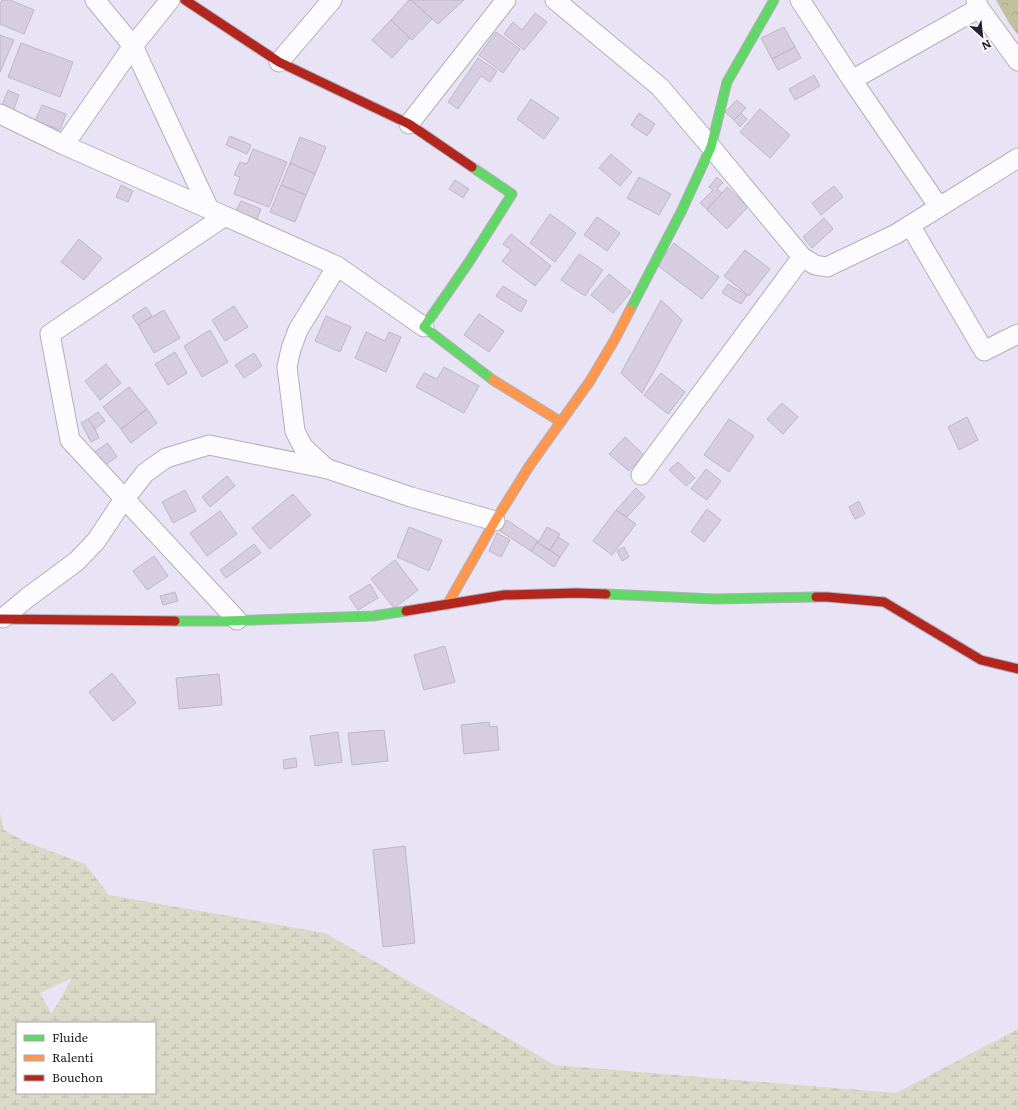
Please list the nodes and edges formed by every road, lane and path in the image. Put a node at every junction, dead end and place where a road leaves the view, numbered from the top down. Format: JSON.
{"nodes":[{"id":1,"x":95,"y":0,"type":"edge"},
{"id":2,"x":170,"y":0,"type":"edge"},
{"id":3,"x":185,"y":0,"type":"edge"},
{"id":4,"x":332,"y":0,"type":"edge"},
{"id":5,"x":506,"y":0,"type":"edge"},
{"id":6,"x":555,"y":0,"type":"edge"},
{"id":7,"x":774,"y":0,"type":"edge"},
{"id":8,"x":800,"y":0,"type":"edge"},
{"id":9,"x":978,"y":4,"type":"edge"},
{"id":10,"x":134,"y":46,"type":"junction"},
{"id":11,"x":1018,"y":61,"type":"edge"},
{"id":12,"x":279,"y":62,"type":"junction"},
{"id":13,"x":852,"y":80,"type":"junction"},
{"id":14,"x":0,"y":114,"type":"edge"},
{"id":15,"x":409,"y":124,"type":"junction"},
{"id":16,"x":64,"y":145,"type":"junction"},
{"id":17,"x":711,"y":147,"type":"junction"},
{"id":18,"x":1018,"y":158,"type":"edge"},
{"id":19,"x":939,"y":207,"type":"junction"},
{"id":20,"x":217,"y":212,"type":"junction"},
{"id":21,"x":910,"y":225,"type":"junction"},
{"id":22,"x":802,"y":258,"type":"junction"},
{"id":23,"x":337,"y":266,"type":"junction"},
{"id":24,"x":424,"y":327,"type":"junction"},
{"id":25,"x":1018,"y":334,"type":"edge"},
{"id":26,"x":561,"y":422,"type":"junction"},
{"id":27,"x":328,"y":469,"type":"junction"},
{"id":28,"x":641,"y":475,"type":"dead end"},
{"id":29,"x":124,"y":499,"type":"junction"},
{"id":30,"x":495,"y":521,"type":"junction"},
{"id":31,"x":447,"y":605,"type":"junction"},
{"id":32,"x":2,"y":618,"type":"edge"},
{"id":33,"x":237,"y":620,"type":"junction"},
{"id":34,"x":1018,"y":669,"type":"edge"}],
"edges":[{"from":1,"to":10,"type":"street"},
{"from":2,"to":10,"type":"street"},
{"from":3,"to":12,"type":"street"},
{"from":4,"to":12,"type":"street"},
{"from":5,"to":15,"type":"street"},
{"from":6,"to":17,"type":"street"},
{"from":7,"to":17,"type":"street"},
{"from":8,"to":13,"type":"street"},
{"from":9,"to":11,"type":"street"},
{"from":9,"to":13,"type":"street"},
{"from":10,"to":16,"type":"street"},
{"from":10,"to":20,"type":"street"},
{"from":12,"to":15,"type":"street"},
{"from":13,"to":19,"type":"street"},
{"from":14,"to":16,"type":"street"},
{"from":15,"to":24,"type":"street"},
{"from":16,"to":20,"type":"street"},
{"from":17,"to":22,"type":"street"},
{"from":17,"to":26,"type":"street"},
{"from":18,"to":19,"type":"street"},
{"from":19,"to":21,"type":"street"},
{"from":20,"to":23,"type":"street"},
{"from":20,"to":29,"type":"street"},
{"from":21,"to":22,"type":"street"},
{"from":21,"to":25,"type":"street"},
{"from":22,"to":28,"type":"street"},
{"from":23,"to":24,"type":"street"},
{"from":23,"to":27,"type":"street"},
{"from":24,"to":26,"type":"street"},
{"from":26,"to":30,"type":"street"},
{"from":27,"to":29,"type":"street"},
{"from":27,"to":30,"type":"street"},
{"from":29,"to":32,"type":"street"},
{"from":29,"to":33,"type":"street"},
{"from":30,"to":31,"type":"street"},
{"from":31,"to":33,"type":"street"},
{"from":31,"to":34,"type":"street"},
{"from":32,"to":33,"type":"street"}]}
